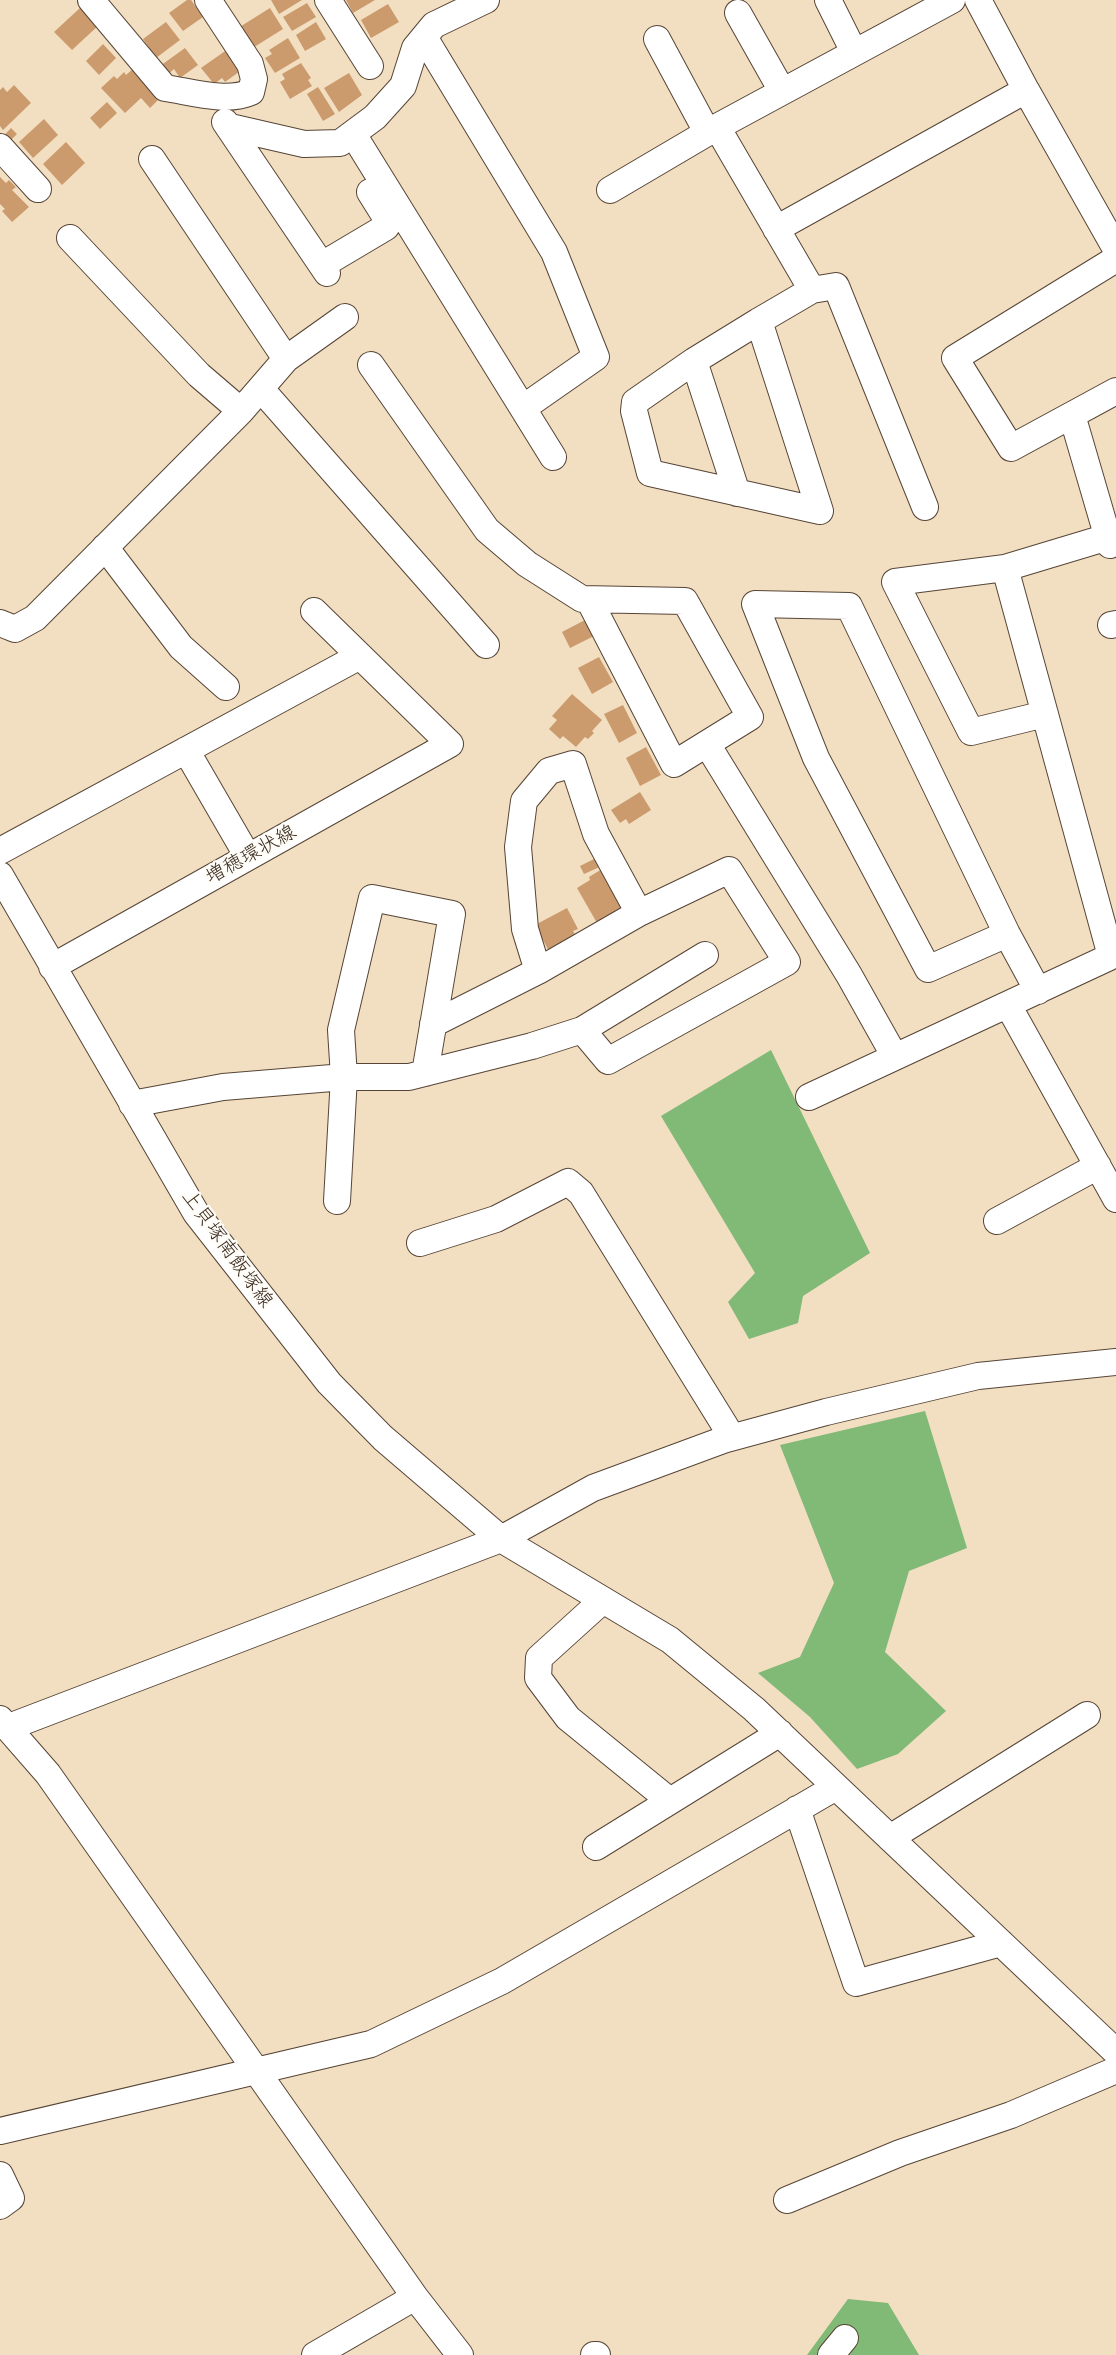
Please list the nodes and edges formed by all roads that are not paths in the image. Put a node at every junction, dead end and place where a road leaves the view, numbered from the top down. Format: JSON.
{"nodes":[{"id":1,"x":91,"y":0,"type":"edge"},
{"id":2,"x":207,"y":0,"type":"edge"},
{"id":3,"x":328,"y":0,"type":"edge"},
{"id":4,"x":486,"y":0,"type":"edge"},
{"id":5,"x":828,"y":0,"type":"edge"},
{"id":6,"x":952,"y":0,"type":"edge"},
{"id":7,"x":978,"y":0,"type":"edge"},
{"id":8,"x":738,"y":13,"type":"dead end"},
{"id":9,"x":424,"y":37,"type":"junction"},
{"id":10,"x":657,"y":39,"type":"dead end"},
{"id":11,"x":854,"y":52,"type":"junction"},
{"id":12,"x":370,"y":66,"type":"dead end"},
{"id":13,"x":1026,"y":90,"type":"junction"},
{"id":14,"x":782,"y":91,"type":"junction"},
{"id":15,"x":225,"y":113,"type":"junction"},
{"id":16,"x":712,"y":130,"type":"junction"},
{"id":17,"x":346,"y":139,"type":"junction"},
{"id":18,"x":0,"y":147,"type":"edge"},
{"id":19,"x":152,"y":159,"type":"dead end"},
{"id":20,"x":38,"y":189,"type":"dead end"},
{"id":21,"x":610,"y":190,"type":"dead end"},
{"id":22,"x":776,"y":229,"type":"junction"},
{"id":23,"x":69,"y":238,"type":"dead end"},
{"id":24,"x":1116,"y":249,"type":"edge"},
{"id":25,"x":1116,"y":259,"type":"edge"},
{"id":26,"x":812,"y":290,"type":"junction"},
{"id":27,"x":345,"y":317,"type":"dead end"},
{"id":28,"x":759,"y":321,"type":"junction"},
{"id":29,"x":286,"y":359,"type":"junction"},
{"id":30,"x":694,"y":361,"type":"junction"},
{"id":31,"x":371,"y":365,"type":"dead end"},
{"id":32,"x":261,"y":389,"type":"junction"},
{"id":33,"x":1116,"y":391,"type":"edge"},
{"id":34,"x":523,"y":408,"type":"junction"},
{"id":35,"x":240,"y":411,"type":"junction"},
{"id":36,"x":1072,"y":415,"type":"junction"},
{"id":37,"x":553,"y":457,"type":"dead end"},
{"id":38,"x":737,"y":493,"type":"junction"},
{"id":39,"x":925,"y":507,"type":"dead end"},
{"id":40,"x":105,"y":547,"type":"junction"},
{"id":41,"x":1005,"y":568,"type":"junction"},
{"id":42,"x":589,"y":600,"type":"junction"},
{"id":43,"x":314,"y":610,"type":"dead end"},
{"id":44,"x":0,"y":623,"type":"edge"},
{"id":45,"x":486,"y":645,"type":"dead end"},
{"id":46,"x":360,"y":656,"type":"junction"},
{"id":47,"x":226,"y":687,"type":"dead end"},
{"id":48,"x":1045,"y":714,"type":"junction"},
{"id":49,"x":707,"y":744,"type":"junction"},
{"id":50,"x":186,"y":750,"type":"junction"},
{"id":51,"x":0,"y":851,"type":"edge"},
{"id":52,"x":248,"y":857,"type":"junction"},
{"id":53,"x":0,"y":875,"type":"edge"},
{"id":54,"x":639,"y":913,"type":"junction"},
{"id":55,"x":1007,"y":934,"type":"junction"},
{"id":56,"x":705,"y":955,"type":"dead end"},
{"id":57,"x":1114,"y":955,"type":"edge"},
{"id":58,"x":52,"y":967,"type":"junction"},
{"id":59,"x":538,"y":971,"type":"junction"},
{"id":60,"x":1038,"y":991,"type":"junction"},
{"id":61,"x":1008,"y":1005,"type":"junction"},
{"id":62,"x":434,"y":1024,"type":"junction"},
{"id":63,"x":582,"y":1030,"type":"junction"},
{"id":64,"x":895,"y":1058,"type":"junction"},
{"id":65,"x":426,"y":1073,"type":"junction"},
{"id":66,"x":344,"y":1077,"type":"junction"},
{"id":67,"x":809,"y":1097,"type":"dead end"},
{"id":68,"x":132,"y":1104,"type":"junction"},
{"id":69,"x":1098,"y":1166,"type":"junction"},
{"id":70,"x":1116,"y":1199,"type":"edge"},
{"id":71,"x":337,"y":1201,"type":"dead end"},
{"id":72,"x":997,"y":1221,"type":"dead end"},
{"id":73,"x":420,"y":1243,"type":"dead end"},
{"id":74,"x":1116,"y":1362,"type":"edge"},
{"id":75,"x":732,"y":1437,"type":"junction"},
{"id":76,"x":501,"y":1539,"type":"junction"},
{"id":77,"x":603,"y":1600,"type":"junction"},
{"id":78,"x":1087,"y":1715,"type":"dead end"},
{"id":79,"x":4,"y":1723,"type":"edge"},
{"id":80,"x":780,"y":1733,"type":"junction"},
{"id":81,"x":836,"y":1786,"type":"junction"},
{"id":82,"x":670,"y":1801,"type":"junction"},
{"id":83,"x":797,"y":1809,"type":"junction"},
{"id":84,"x":890,"y":1838,"type":"junction"},
{"id":85,"x":596,"y":1847,"type":"dead end"},
{"id":86,"x":1001,"y":1943,"type":"junction"},
{"id":87,"x":1116,"y":2052,"type":"edge"},
{"id":88,"x":1116,"y":2070,"type":"edge"},
{"id":89,"x":256,"y":2071,"type":"junction"},
{"id":90,"x":0,"y":2131,"type":"edge"},
{"id":91,"x":0,"y":2175,"type":"edge"},
{"id":92,"x":787,"y":2200,"type":"dead end"},
{"id":93,"x":0,"y":2206,"type":"edge"},
{"id":94,"x":415,"y":2297,"type":"junction"},
{"id":95,"x":315,"y":2355,"type":"edge"},
{"id":96,"x":460,"y":2355,"type":"edge"}],
"edges":[{"from":1,"to":15,"type":"street"},
{"from":2,"to":15,"type":"street"},
{"from":3,"to":12,"type":"street"},
{"from":4,"to":9,"type":"street"},
{"from":5,"to":11,"type":"street"},
{"from":6,"to":11,"type":"street"},
{"from":7,"to":13,"type":"street"},
{"from":8,"to":14,"type":"street"},
{"from":9,"to":17,"type":"street"},
{"from":9,"to":34,"type":"street"},
{"from":10,"to":16,"type":"street"},
{"from":11,"to":14,"type":"street"},
{"from":13,"to":22,"type":"street"},
{"from":13,"to":24,"type":"street"},
{"from":14,"to":16,"type":"street"},
{"from":15,"to":17,"type":"street"},
{"from":15,"to":17,"type":"street"},
{"from":16,"to":21,"type":"street"},
{"from":16,"to":22,"type":"street"},
{"from":17,"to":34,"type":"street"},
{"from":18,"to":20,"type":"street"},
{"from":19,"to":29,"type":"street"},
{"from":22,"to":26,"type":"street"},
{"from":23,"to":35,"type":"street"},
{"from":25,"to":36,"type":"street"},
{"from":26,"to":28,"type":"street"},
{"from":26,"to":39,"type":"street"},
{"from":27,"to":29,"type":"street"},
{"from":28,"to":30,"type":"street"},
{"from":28,"to":38,"type":"street"},
{"from":29,"to":32,"type":"street"},
{"from":30,"to":38,"type":"street"},
{"from":30,"to":38,"type":"street"},
{"from":31,"to":42,"type":"street"},
{"from":32,"to":35,"type":"street"},
{"from":32,"to":45,"type":"street"},
{"from":33,"to":36,"type":"street"},
{"from":34,"to":37,"type":"street"},
{"from":35,"to":40,"type":"street"},
{"from":36,"to":41,"type":"street"},
{"from":40,"to":44,"type":"street"},
{"from":40,"to":47,"type":"street"},
{"from":41,"to":48,"type":"street"},
{"from":41,"to":48,"type":"street"},
{"from":42,"to":49,"type":"street"},
{"from":42,"to":49,"type":"street"},
{"from":43,"to":46,"type":"street"},
{"from":46,"to":50,"type":"street"},
{"from":46,"to":52,"type":"street","name":"増穂環状線"},
{"from":48,"to":57,"type":"street"},
{"from":49,"to":64,"type":"street"},
{"from":50,"to":51,"type":"street"},
{"from":50,"to":52,"type":"street"},
{"from":52,"to":58,"type":"street","name":"増穂環状線"},
{"from":53,"to":58,"type":"street","name":"上貝塚南飯塚線"},
{"from":54,"to":59,"type":"street"},
{"from":54,"to":59,"type":"street"},
{"from":54,"to":63,"type":"street"},
{"from":55,"to":55,"type":"street"},
{"from":55,"to":60,"type":"street"},
{"from":56,"to":63,"type":"street"},
{"from":57,"to":60,"type":"street"},
{"from":58,"to":68,"type":"street","name":"上貝塚南飯塚線"},
{"from":59,"to":62,"type":"street"},
{"from":60,"to":61,"type":"street"},
{"from":61,"to":64,"type":"street"},
{"from":61,"to":69,"type":"street"},
{"from":62,"to":65,"type":"street"},
{"from":62,"to":66,"type":"street"},
{"from":63,"to":65,"type":"street"},
{"from":64,"to":67,"type":"street"},
{"from":65,"to":66,"type":"street"},
{"from":66,"to":68,"type":"street"},
{"from":66,"to":71,"type":"street"},
{"from":68,"to":76,"type":"street","name":"上貝塚南飯塚線"},
{"from":69,"to":70,"type":"street"},
{"from":69,"to":72,"type":"street"},
{"from":73,"to":75,"type":"street"},
{"from":74,"to":75,"type":"street"},
{"from":75,"to":76,"type":"street"},
{"from":76,"to":77,"type":"street","name":"上貝塚南飯塚線"},
{"from":76,"to":79,"type":"street"},
{"from":77,"to":80,"type":"street","name":"上貝塚南飯塚線"},
{"from":77,"to":82,"type":"street"},
{"from":78,"to":84,"type":"street"},
{"from":79,"to":89,"type":"street"},
{"from":80,"to":81,"type":"street","name":"上貝塚南飯塚線"},
{"from":80,"to":82,"type":"street"},
{"from":81,"to":83,"type":"street"},
{"from":81,"to":84,"type":"street","name":"上貝塚南飯塚線"},
{"from":82,"to":85,"type":"street"},
{"from":83,"to":86,"type":"street"},
{"from":83,"to":89,"type":"street"},
{"from":84,"to":86,"type":"street","name":"上貝塚南飯塚線"},
{"from":86,"to":87,"type":"street","name":"上貝塚南飯塚線"},
{"from":88,"to":92,"type":"street"},
{"from":89,"to":90,"type":"street"},
{"from":89,"to":94,"type":"street"},
{"from":91,"to":93,"type":"street"},
{"from":94,"to":95,"type":"street"},
{"from":94,"to":96,"type":"street"}]}
